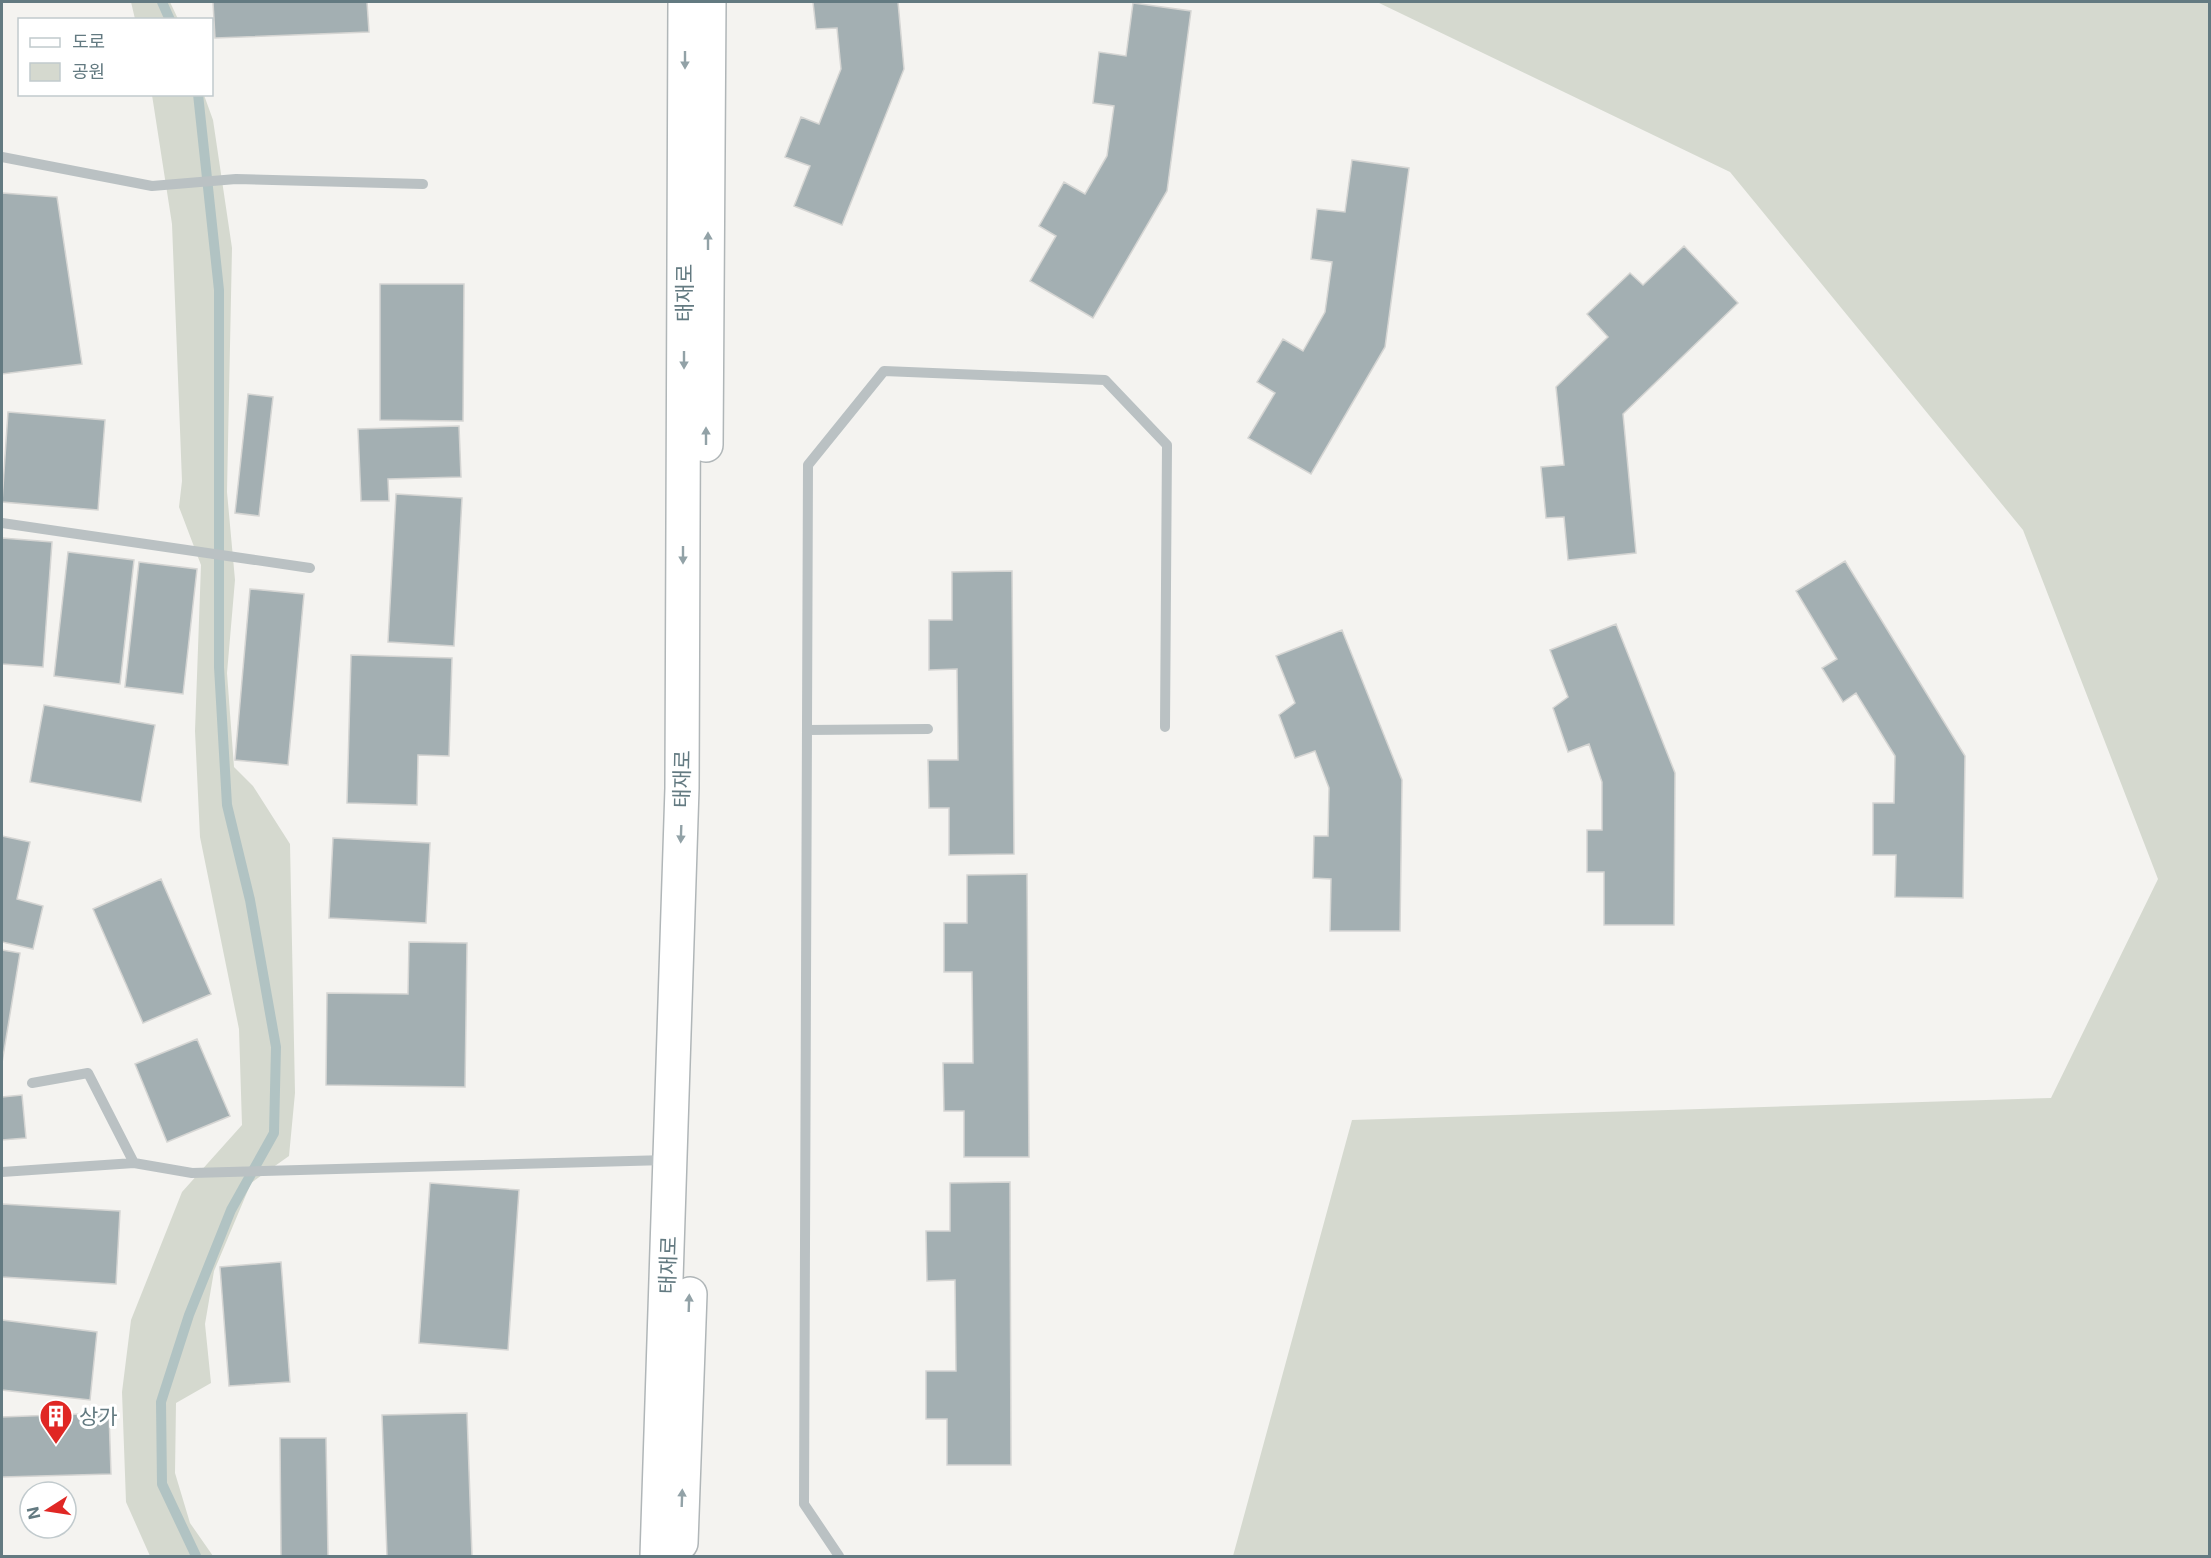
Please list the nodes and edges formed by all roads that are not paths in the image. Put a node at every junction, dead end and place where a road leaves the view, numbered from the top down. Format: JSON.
{"nodes":[{"id":1,"x":685,"y":2,"type":"edge"},
{"id":2,"x":709,"y":2,"type":"edge"},
{"id":3,"x":2,"y":157,"type":"edge"},
{"id":4,"x":423,"y":184,"type":"dead end"},
{"id":5,"x":2,"y":523,"type":"edge"},
{"id":6,"x":310,"y":568,"type":"dead end"},
{"id":7,"x":1165,"y":727,"type":"dead end"},
{"id":8,"x":928,"y":729,"type":"dead end"},
{"id":9,"x":807,"y":730,"type":"junction"},
{"id":10,"x":32,"y":1083,"type":"dead end"},
{"id":11,"x":672,"y":1160,"type":"junction"},
{"id":12,"x":134,"y":1163,"type":"junction"},
{"id":13,"x":2,"y":1172,"type":"edge"},
{"id":14,"x":657,"y":1557,"type":"edge"},
{"id":15,"x":680,"y":1557,"type":"edge"},
{"id":16,"x":839,"y":1557,"type":"edge"}],
"edges":[{"from":1,"to":11,"type":"main road","name":"태재로","one_way":true},
{"from":15,"to":2,"type":"main road","name":"태재로","one_way":true},
{"from":3,"to":4,"type":"street"},
{"from":5,"to":6,"type":"street"},
{"from":7,"to":9,"type":"street"},
{"from":8,"to":9,"type":"street"},
{"from":9,"to":16,"type":"street"},
{"from":10,"to":12,"type":"street"},
{"from":11,"to":12,"type":"street"},
{"from":11,"to":14,"type":"main road","name":"태재로"},
{"from":12,"to":13,"type":"street"}]}
